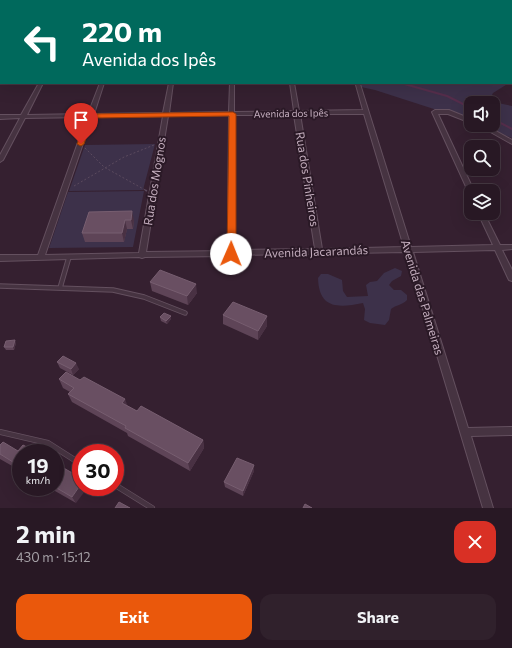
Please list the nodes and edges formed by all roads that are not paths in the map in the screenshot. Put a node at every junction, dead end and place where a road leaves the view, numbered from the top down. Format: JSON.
{"nodes":[{"id":1,"x":194,"y":0,"type":"edge"},
{"id":2,"x":199,"y":0,"type":"edge"},
{"id":3,"x":40,"y":84,"type":"edge"},
{"id":4,"x":102,"y":84,"type":"edge"},
{"id":5,"x":171,"y":84,"type":"edge"},
{"id":6,"x":232,"y":84,"type":"edge"},
{"id":7,"x":292,"y":84,"type":"edge"},
{"id":8,"x":358,"y":85,"type":"dead end"},
{"id":9,"x":366,"y":112,"type":"junction"},
{"id":10,"x":298,"y":113,"type":"junction"},
{"id":11,"x":233,"y":114,"type":"junction"},
{"id":12,"x":166,"y":115,"type":"junction"},
{"id":13,"x":90,"y":116,"type":"junction"},
{"id":14,"x":0,"y":117,"type":"edge"},
{"id":15,"x":24,"y":117,"type":"junction"},
{"id":16,"x":464,"y":118,"type":"edge"},
{"id":17,"x":494,"y":132,"type":"edge"},
{"id":18,"x":512,"y":142,"type":"edge"},
{"id":19,"x":0,"y":160,"type":"edge"},
{"id":20,"x":468,"y":184,"type":"edge"},
{"id":21,"x":484,"y":220,"type":"edge"},
{"id":22,"x":512,"y":246,"type":"edge"},
{"id":23,"x":497,"y":247,"type":"junction"},
{"id":24,"x":409,"y":249,"type":"junction"},
{"id":25,"x":319,"y":251,"type":"junction"},
{"id":26,"x":231,"y":254,"type":"junction"},
{"id":27,"x":142,"y":256,"type":"junction"},
{"id":28,"x":70,"y":257,"type":"junction"},
{"id":29,"x":0,"y":258,"type":"edge"},
{"id":30,"x":40,"y":258,"type":"junction"},
{"id":31,"x":512,"y":278,"type":"edge"},
{"id":32,"x":0,"y":286,"type":"edge"},
{"id":33,"x":60,"y":288,"type":"junction"},
{"id":34,"x":185,"y":313,"type":"dead end"},
{"id":35,"x":512,"y":431,"type":"edge"},
{"id":36,"x":0,"y":432,"type":"edge"},
{"id":37,"x":464,"y":432,"type":"junction"},
{"id":38,"x":72,"y":458,"type":"edge"},
{"id":39,"x":124,"y":491,"type":"edge"},
{"id":40,"x":152,"y":508,"type":"edge"},
{"id":41,"x":488,"y":508,"type":"edge"}],
"edges":[{"from":1,"to":2,"type":"main road"},
{"from":3,"to":15,"type":"street"},
{"from":4,"to":13,"type":"street"},
{"from":5,"to":12,"type":"street","name":"Rua dos Mognos"},
{"from":6,"to":11,"type":"street"},
{"from":7,"to":10,"type":"street","name":"Rua dos Pinheiros"},
{"from":8,"to":9,"type":"street","name":"Avenida das Palmeiras"},
{"from":9,"to":10,"type":"street","name":"Avenida dos Ipês"},
{"from":9,"to":24,"type":"street","name":"Avenida das Palmeiras"},
{"from":10,"to":11,"type":"street","name":"Avenida dos Ipês"},
{"from":10,"to":25,"type":"street","name":"Rua dos Pinheiros"},
{"from":11,"to":12,"type":"street","name":"Avenida dos Ipês"},
{"from":11,"to":26,"type":"street"},
{"from":12,"to":13,"type":"street","name":"Avenida dos Ipês"},
{"from":12,"to":27,"type":"street","name":"Rua dos Mognos"},
{"from":13,"to":15,"type":"street","name":"Avenida dos Ipês"},
{"from":13,"to":30,"type":"street"},
{"from":14,"to":15,"type":"street","name":"Avenida dos Ipês"},
{"from":15,"to":19,"type":"street"},
{"from":16,"to":20,"type":"street"},
{"from":17,"to":18,"type":"street"},
{"from":21,"to":23,"type":"street"},
{"from":22,"to":23,"type":"street","name":"Avenida Jacarandás"},
{"from":23,"to":24,"type":"street","name":"Avenida Jacarandás"},
{"from":23,"to":31,"type":"street"},
{"from":24,"to":25,"type":"street","name":"Avenida Jacarandás"},
{"from":24,"to":37,"type":"street","name":"Avenida das Palmeiras"},
{"from":25,"to":26,"type":"street","name":"Avenida Jacarandás"},
{"from":26,"to":27,"type":"street","name":"Avenida Jacarandás"},
{"from":27,"to":28,"type":"street","name":"Avenida Jacarandás"},
{"from":28,"to":30,"type":"street","name":"Avenida Jacarandás"},
{"from":28,"to":33,"type":"lane"},
{"from":29,"to":30,"type":"street","name":"Avenida Jacarandás"},
{"from":32,"to":33,"type":"lane"},
{"from":33,"to":34,"type":"lane"},
{"from":35,"to":37,"type":"street"},
{"from":36,"to":38,"type":"lane"},
{"from":37,"to":41,"type":"street","name":"Avenida das Palmeiras"},
{"from":39,"to":40,"type":"lane"}]}
